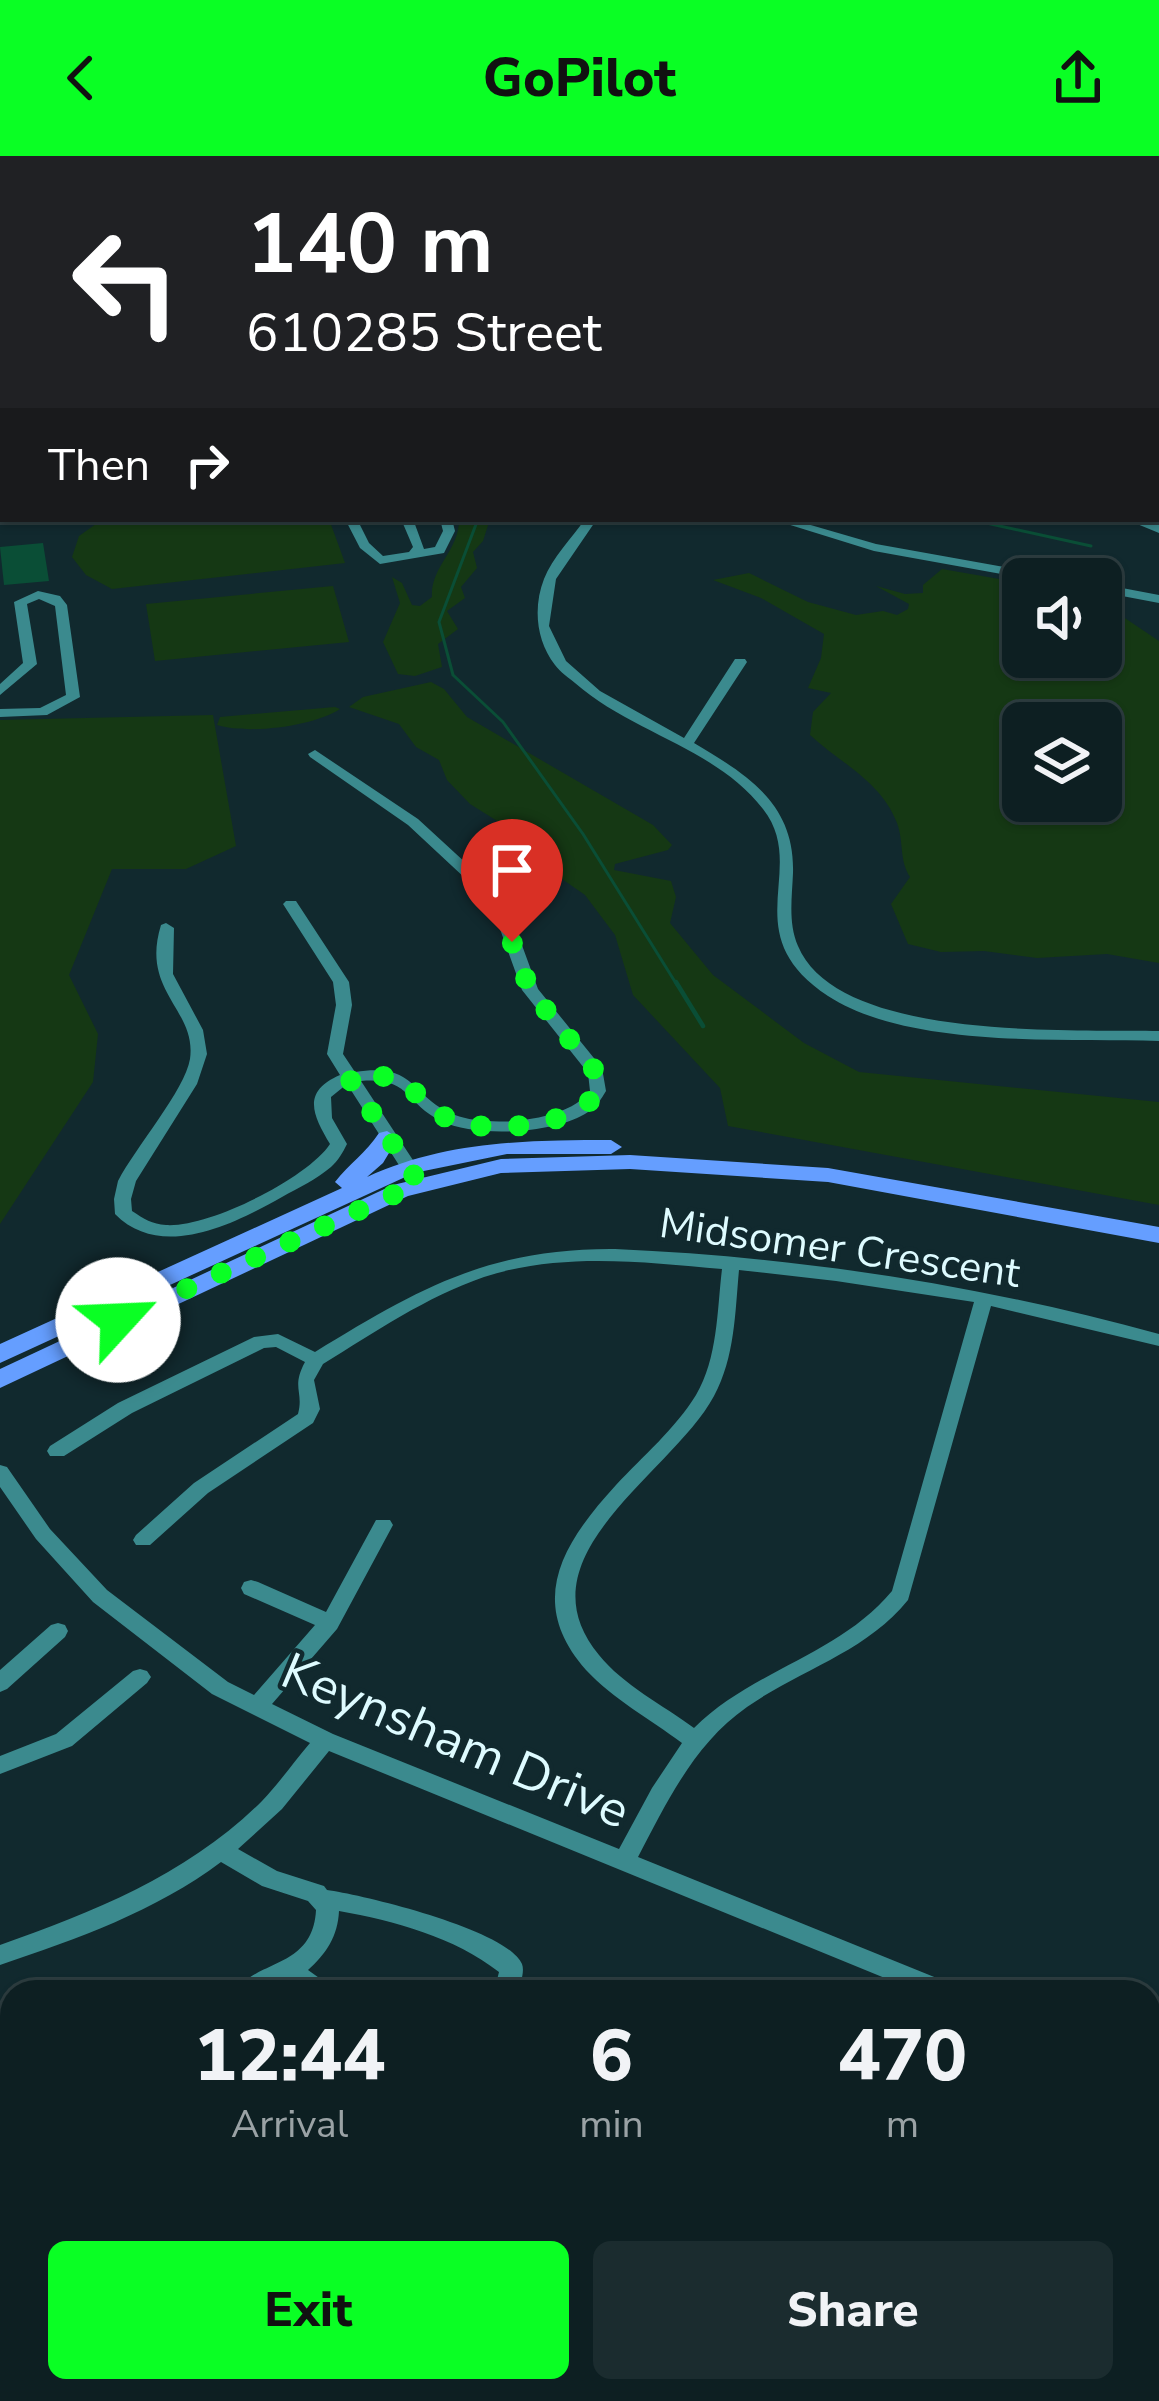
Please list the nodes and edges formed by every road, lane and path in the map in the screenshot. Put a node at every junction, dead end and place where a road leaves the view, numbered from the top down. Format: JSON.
{"nodes":[{"id":1,"x":353,"y":522,"type":"edge"},
{"id":2,"x":408,"y":522,"type":"edge"},
{"id":3,"x":447,"y":522,"type":"edge"},
{"id":4,"x":588,"y":522,"type":"edge"},
{"id":5,"x":787,"y":522,"type":"edge"},
{"id":6,"x":413,"y":554,"type":"junction"},
{"id":7,"x":1002,"y":570,"type":"edge"},
{"id":8,"x":1122,"y":592,"type":"edge"},
{"id":9,"x":1159,"y":599,"type":"edge"},
{"id":10,"x":740,"y":662,"type":"dead end"},
{"id":11,"x":4,"y":687,"type":"edge"},
{"id":12,"x":0,"y":713,"type":"edge"},
{"id":13,"x":686,"y":746,"type":"junction"},
{"id":14,"x":315,"y":754,"type":"dead end"},
{"id":15,"x":291,"y":904,"type":"dead end"},
{"id":16,"x":166,"y":928,"type":"dead end"},
{"id":17,"x":1159,"y":1036,"type":"edge"},
{"id":18,"x":349,"y":1078,"type":"junction"},
{"id":19,"x":387,"y":1138,"type":"junction"},
{"id":20,"x":413,"y":1175,"type":"junction"},
{"id":21,"x":289,"y":1218,"type":"junction"},
{"id":22,"x":1159,"y":1221,"type":"edge"},
{"id":23,"x":1159,"y":1235,"type":"edge"},
{"id":24,"x":731,"y":1263,"type":"junction"},
{"id":25,"x":983,"y":1302,"type":"junction"},
{"id":26,"x":1159,"y":1340,"type":"edge"},
{"id":27,"x":0,"y":1354,"type":"edge"},
{"id":28,"x":316,"y":1360,"type":"junction"},
{"id":29,"x":0,"y":1379,"type":"edge"},
{"id":30,"x":56,"y":1451,"type":"dead end"},
{"id":31,"x":0,"y":1472,"type":"edge"},
{"id":32,"x":383,"y":1525,"type":"dead end"},
{"id":33,"x":143,"y":1540,"type":"dead end"},
{"id":34,"x":251,"y":1588,"type":"dead end"},
{"id":35,"x":330,"y":1623,"type":"junction"},
{"id":36,"x":58,"y":1631,"type":"dead end"},
{"id":37,"x":140,"y":1677,"type":"dead end"},
{"id":38,"x":0,"y":1683,"type":"edge"},
{"id":39,"x":256,"y":1707,"type":"junction"},
{"id":40,"x":693,"y":1739,"type":"junction"},
{"id":41,"x":325,"y":1740,"type":"junction"},
{"id":42,"x":3,"y":1762,"type":"edge"},
{"id":43,"x":221,"y":1850,"type":"junction"},
{"id":44,"x":625,"y":1860,"type":"junction"},
{"id":45,"x":322,"y":1898,"type":"junction"},
{"id":46,"x":0,"y":1955,"type":"edge"},
{"id":47,"x":289,"y":1970,"type":"junction"},
{"id":48,"x":270,"y":1980,"type":"edge"},
{"id":49,"x":304,"y":1980,"type":"edge"},
{"id":50,"x":509,"y":1980,"type":"edge"},
{"id":51,"x":917,"y":1980,"type":"edge"}],
"edges":[{"from":1,"to":6,"type":"street"},
{"from":2,"to":6,"type":"street"},
{"from":3,"to":6,"type":"street"},
{"from":4,"to":13,"type":"street"},
{"from":5,"to":7,"type":"street"},
{"from":8,"to":9,"type":"street"},
{"from":10,"to":13,"type":"street"},
{"from":11,"to":12,"type":"street"},
{"from":13,"to":17,"type":"street"},
{"from":14,"to":18,"type":"street"},
{"from":15,"to":18,"type":"street"},
{"from":16,"to":18,"type":"street"},
{"from":18,"to":19,"type":"street"},
{"from":19,"to":20,"type":"street"},
{"from":19,"to":21,"type":"main road"},
{"from":20,"to":21,"type":"main road"},
{"from":20,"to":22,"type":"main road"},
{"from":20,"to":23,"type":"main road"},
{"from":20,"to":29,"type":"main road"},
{"from":21,"to":27,"type":"main road"},
{"from":24,"to":25,"type":"street","name":"Midsomer Crescent"},
{"from":24,"to":28,"type":"street","name":"Midsomer Crescent"},
{"from":24,"to":40,"type":"street"},
{"from":25,"to":26,"type":"street","name":"Midsomer Crescent"},
{"from":25,"to":40,"type":"street"},
{"from":28,"to":30,"type":"street"},
{"from":28,"to":33,"type":"street"},
{"from":31,"to":39,"type":"street","name":"Keynsham Drive"},
{"from":32,"to":35,"type":"street"},
{"from":34,"to":35,"type":"street"},
{"from":35,"to":39,"type":"street"},
{"from":36,"to":38,"type":"street"},
{"from":37,"to":42,"type":"street"},
{"from":39,"to":41,"type":"street","name":"Keynsham Drive"},
{"from":40,"to":44,"type":"street"},
{"from":41,"to":43,"type":"street"},
{"from":41,"to":44,"type":"street","name":"Keynsham Drive"},
{"from":43,"to":45,"type":"street"},
{"from":43,"to":46,"type":"street"},
{"from":44,"to":51,"type":"street","name":"Keynsham Drive"},
{"from":45,"to":47,"type":"street"},
{"from":45,"to":50,"type":"street"},
{"from":47,"to":48,"type":"street"},
{"from":47,"to":49,"type":"street"}]}
